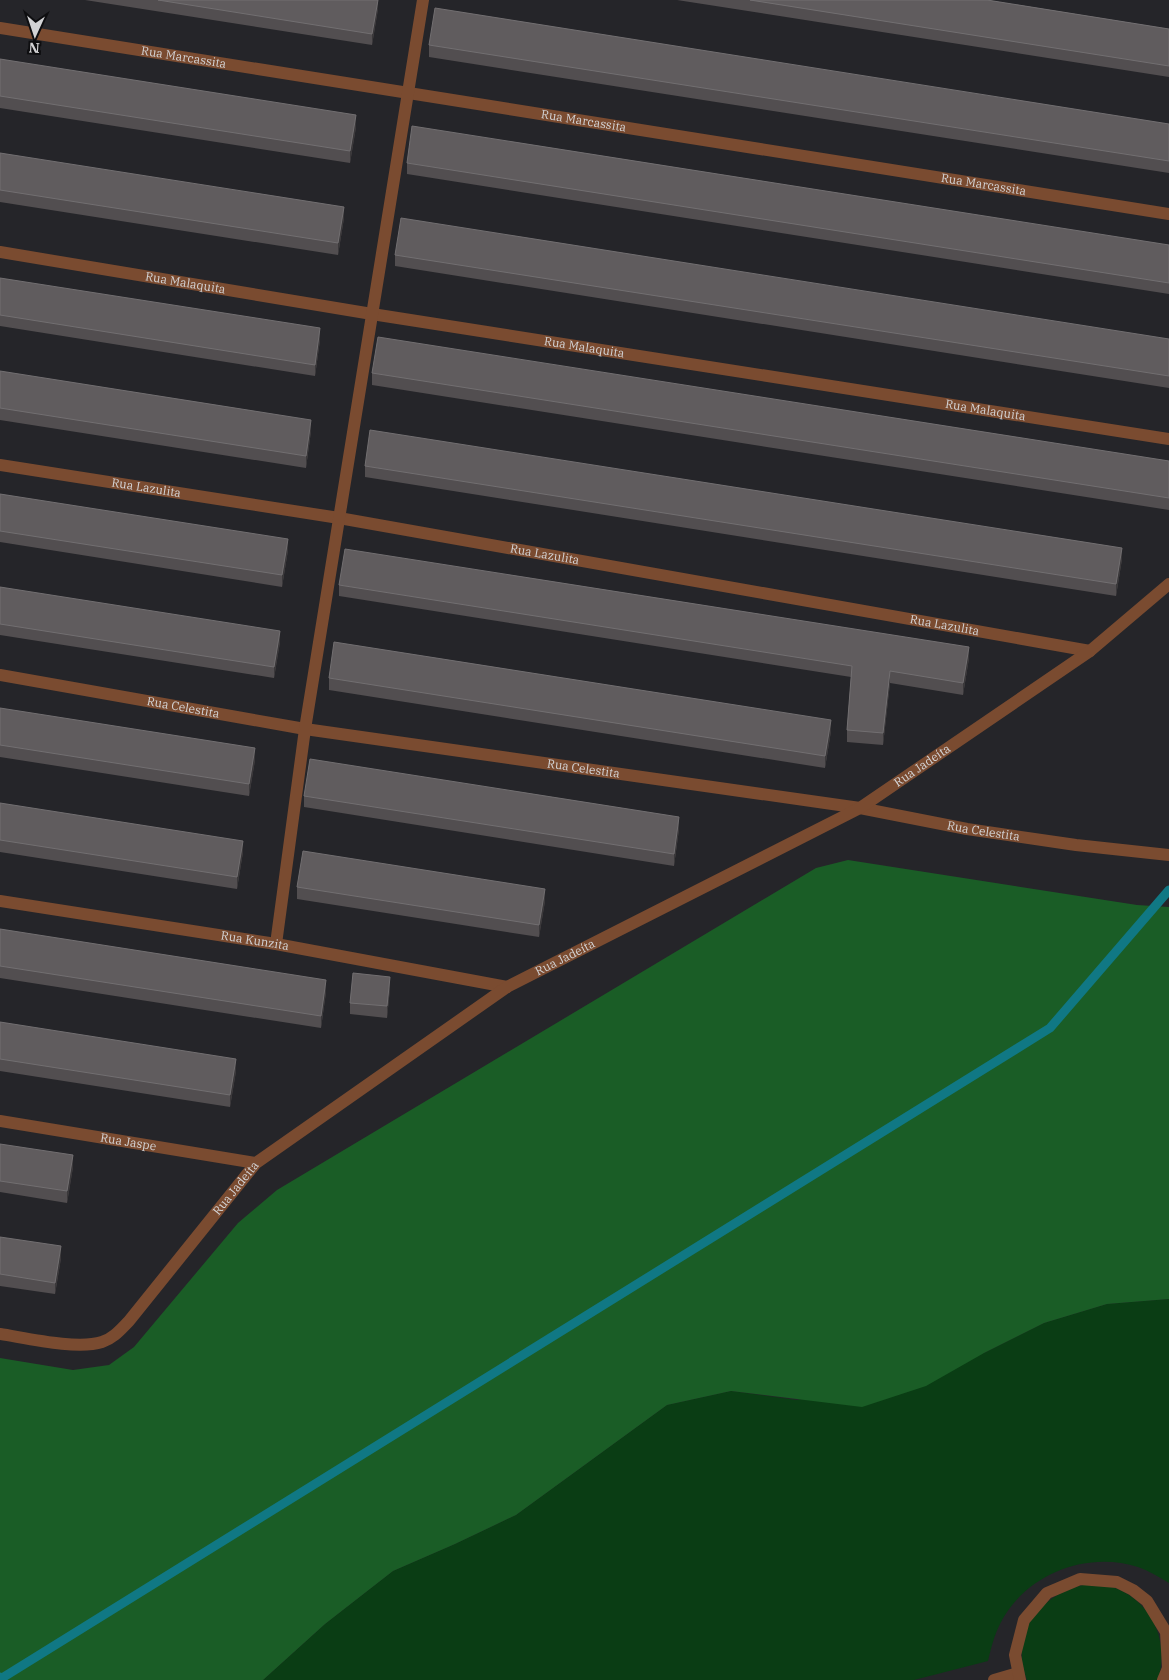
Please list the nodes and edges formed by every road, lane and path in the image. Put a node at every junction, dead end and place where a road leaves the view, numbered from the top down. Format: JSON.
{"nodes":[{"id":1,"x":423,"y":0,"type":"edge"},
{"id":2,"x":0,"y":28,"type":"edge"},
{"id":3,"x":407,"y":93,"type":"junction"},
{"id":4,"x":1169,"y":214,"type":"edge"},
{"id":5,"x":0,"y":252,"type":"edge"},
{"id":6,"x":372,"y":314,"type":"junction"},
{"id":7,"x":1169,"y":440,"type":"edge"},
{"id":8,"x":0,"y":465,"type":"edge"},
{"id":9,"x":339,"y":518,"type":"junction"},
{"id":10,"x":1169,"y":584,"type":"edge"},
{"id":11,"x":1090,"y":651,"type":"junction"},
{"id":12,"x":0,"y":675,"type":"edge"},
{"id":13,"x":305,"y":729,"type":"junction"},
{"id":14,"x":860,"y":808,"type":"junction"},
{"id":15,"x":1169,"y":855,"type":"edge"},
{"id":16,"x":0,"y":901,"type":"edge"},
{"id":17,"x":276,"y":944,"type":"junction"},
{"id":18,"x":507,"y":986,"type":"junction"},
{"id":19,"x":0,"y":1120,"type":"edge"},
{"id":20,"x":256,"y":1163,"type":"junction"},
{"id":21,"x":0,"y":1334,"type":"edge"},
{"id":22,"x":1167,"y":1631,"type":"edge"},
{"id":23,"x":1019,"y":1677,"type":"edge"},
{"id":24,"x":994,"y":1680,"type":"edge"},
{"id":25,"x":1163,"y":1680,"type":"edge"}],
"edges":[{"from":1,"to":3,"type":"street"},
{"from":2,"to":3,"type":"street","name":"Rua Marcassita"},
{"from":3,"to":4,"type":"street","name":"Rua Marcassita"},
{"from":3,"to":6,"type":"street"},
{"from":5,"to":6,"type":"street","name":"Rua Malaquita"},
{"from":6,"to":7,"type":"street","name":"Rua Malaquita"},
{"from":6,"to":9,"type":"street"},
{"from":8,"to":9,"type":"street","name":"Rua Lazulita"},
{"from":9,"to":11,"type":"street","name":"Rua Lazulita"},
{"from":9,"to":13,"type":"street"},
{"from":10,"to":11,"type":"street","name":"Rua Jadeíta"},
{"from":11,"to":14,"type":"street","name":"Rua Jadeíta"},
{"from":12,"to":13,"type":"street","name":"Rua Celestita"},
{"from":13,"to":14,"type":"street","name":"Rua Celestita"},
{"from":13,"to":17,"type":"street"},
{"from":14,"to":15,"type":"street","name":"Rua Celestita"},
{"from":14,"to":18,"type":"street","name":"Rua Jadeíta"},
{"from":16,"to":17,"type":"street","name":"Rua Kunzita"},
{"from":17,"to":18,"type":"street","name":"Rua Kunzita"},
{"from":18,"to":20,"type":"street","name":"Rua Jadeíta"},
{"from":19,"to":20,"type":"street","name":"Rua Jaspe"},
{"from":20,"to":21,"type":"street","name":"Rua Jadeíta"},
{"from":22,"to":23,"type":"street"},
{"from":22,"to":25,"type":"street"},
{"from":23,"to":24,"type":"street"}]}
